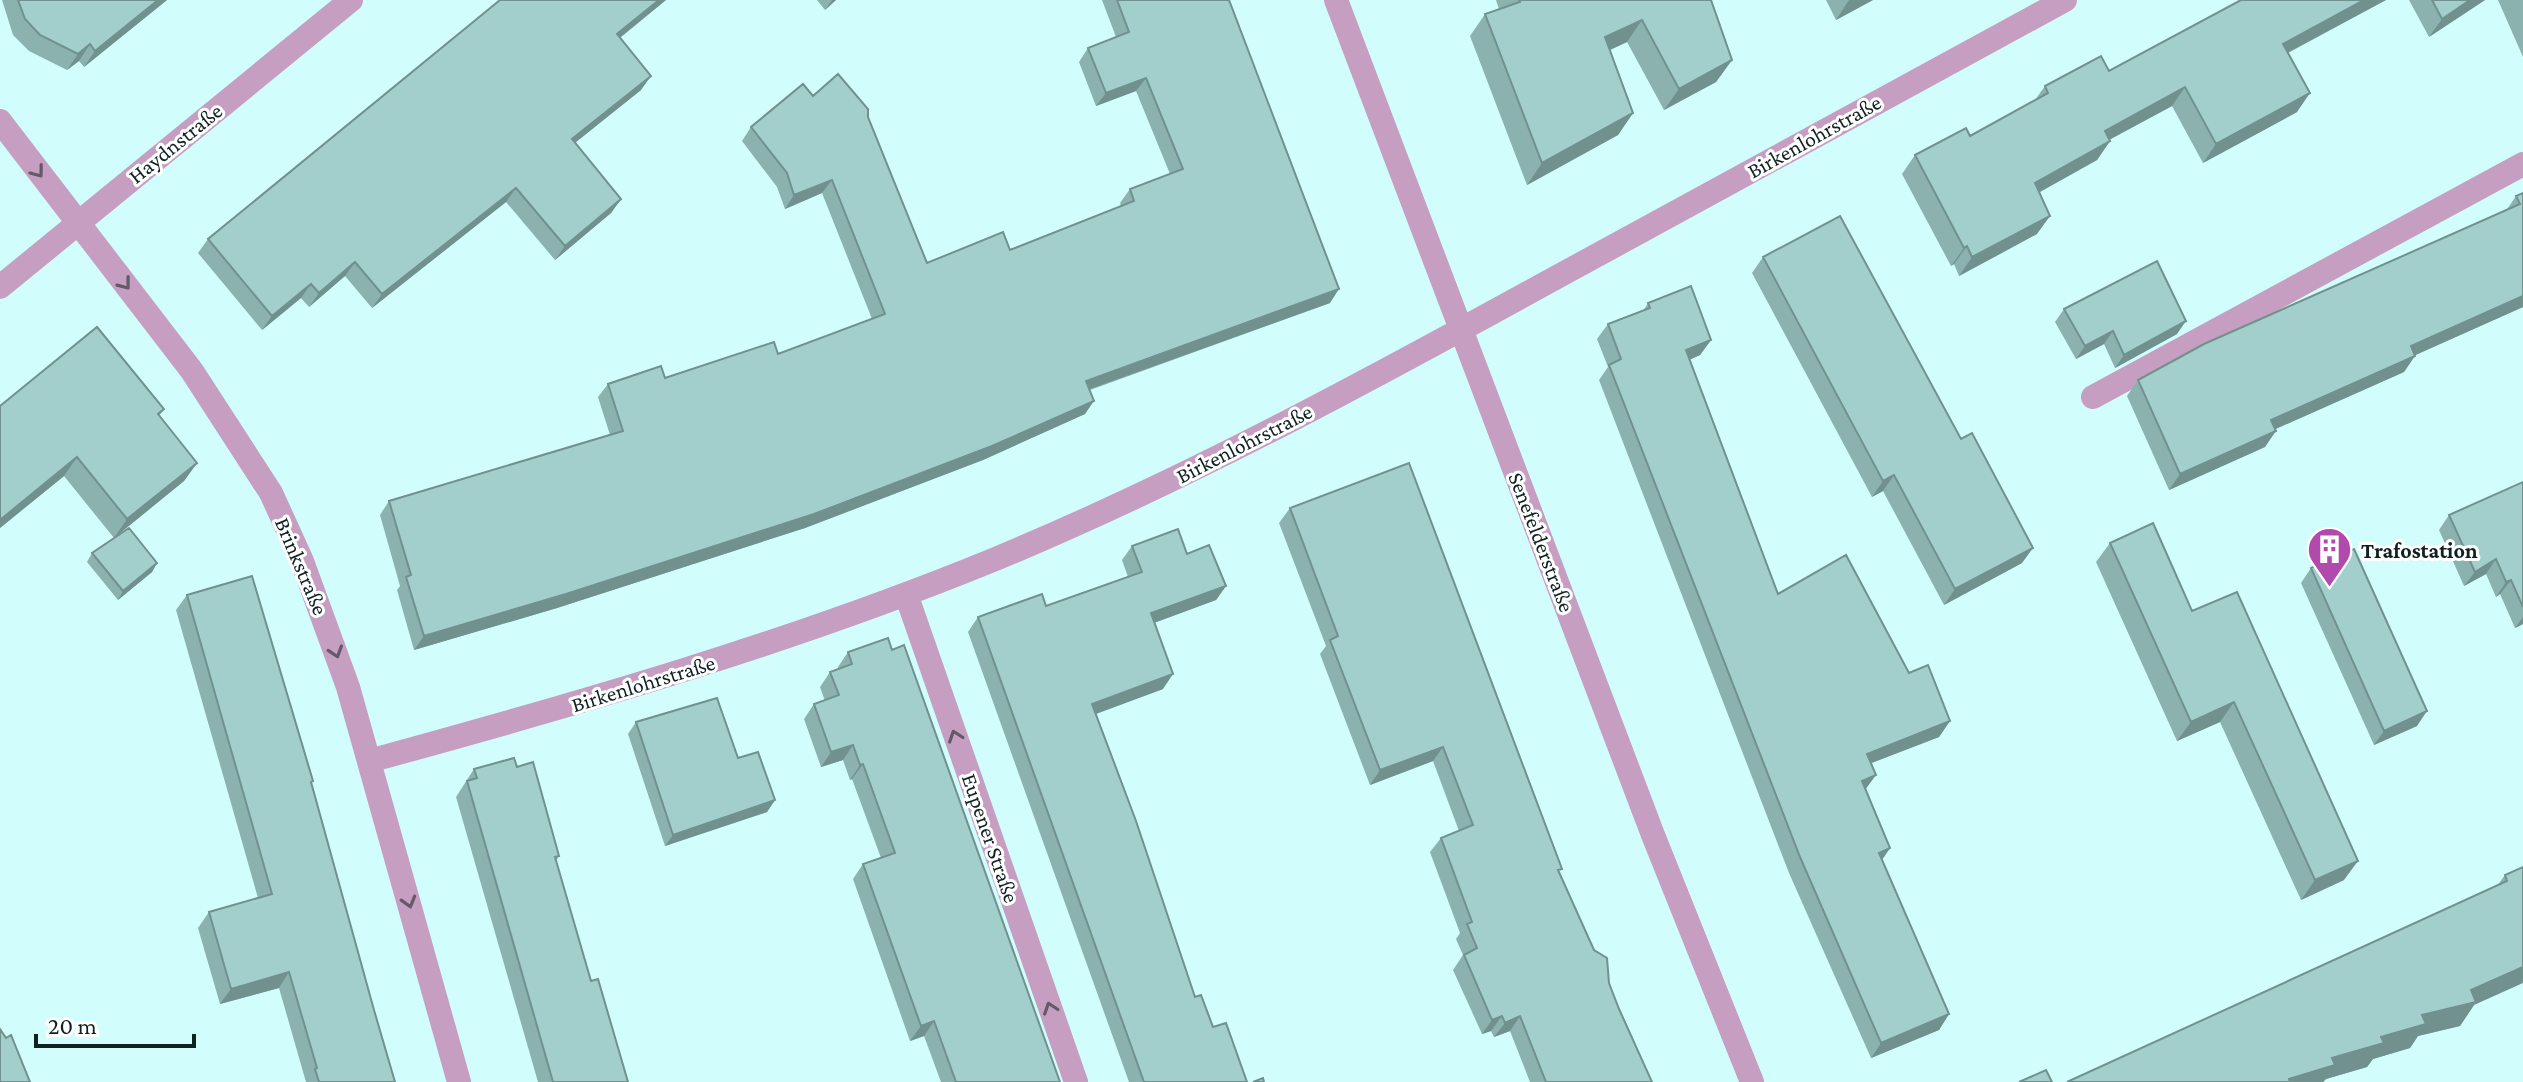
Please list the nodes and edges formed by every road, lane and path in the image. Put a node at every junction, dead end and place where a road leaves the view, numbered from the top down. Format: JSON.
{"nodes":[{"id":1,"x":351,"y":0,"type":"edge"},
{"id":2,"x":1336,"y":0,"type":"edge"},
{"id":3,"x":2065,"y":0,"type":"edge"},
{"id":4,"x":0,"y":121,"type":"edge"},
{"id":5,"x":2523,"y":164,"type":"edge"},
{"id":6,"x":77,"y":222,"type":"junction"},
{"id":7,"x":0,"y":287,"type":"edge"},
{"id":8,"x":1462,"y":330,"type":"junction"},
{"id":9,"x":2093,"y":397,"type":"dead end"},
{"id":10,"x":906,"y":594,"type":"junction"},
{"id":11,"x":369,"y":761,"type":"junction"},
{"id":12,"x":459,"y":1082,"type":"edge"},
{"id":13,"x":1076,"y":1082,"type":"edge"},
{"id":14,"x":1752,"y":1082,"type":"edge"}],
"edges":[{"from":1,"to":6,"type":"street","name":"Haydnstraße"},
{"from":2,"to":8,"type":"street","name":"Senefelderstraße"},
{"from":3,"to":8,"type":"street","name":"Birkenlohrstraße"},
{"from":4,"to":6,"type":"street","name":"Brinkstraße","one_way":true},
{"from":5,"to":9,"type":"street"},
{"from":6,"to":7,"type":"street","name":"Haydnstraße"},
{"from":6,"to":11,"type":"street","name":"Brinkstraße","one_way":true},
{"from":8,"to":10,"type":"street","name":"Birkenlohrstraße"},
{"from":8,"to":14,"type":"street","name":"Senefelderstraße"},
{"from":10,"to":11,"type":"street","name":"Birkenlohrstraße"},
{"from":13,"to":10,"type":"street","name":"Eupener Straße","one_way":true},
{"from":11,"to":12,"type":"street","name":"Brinkstraße","one_way":true}]}
